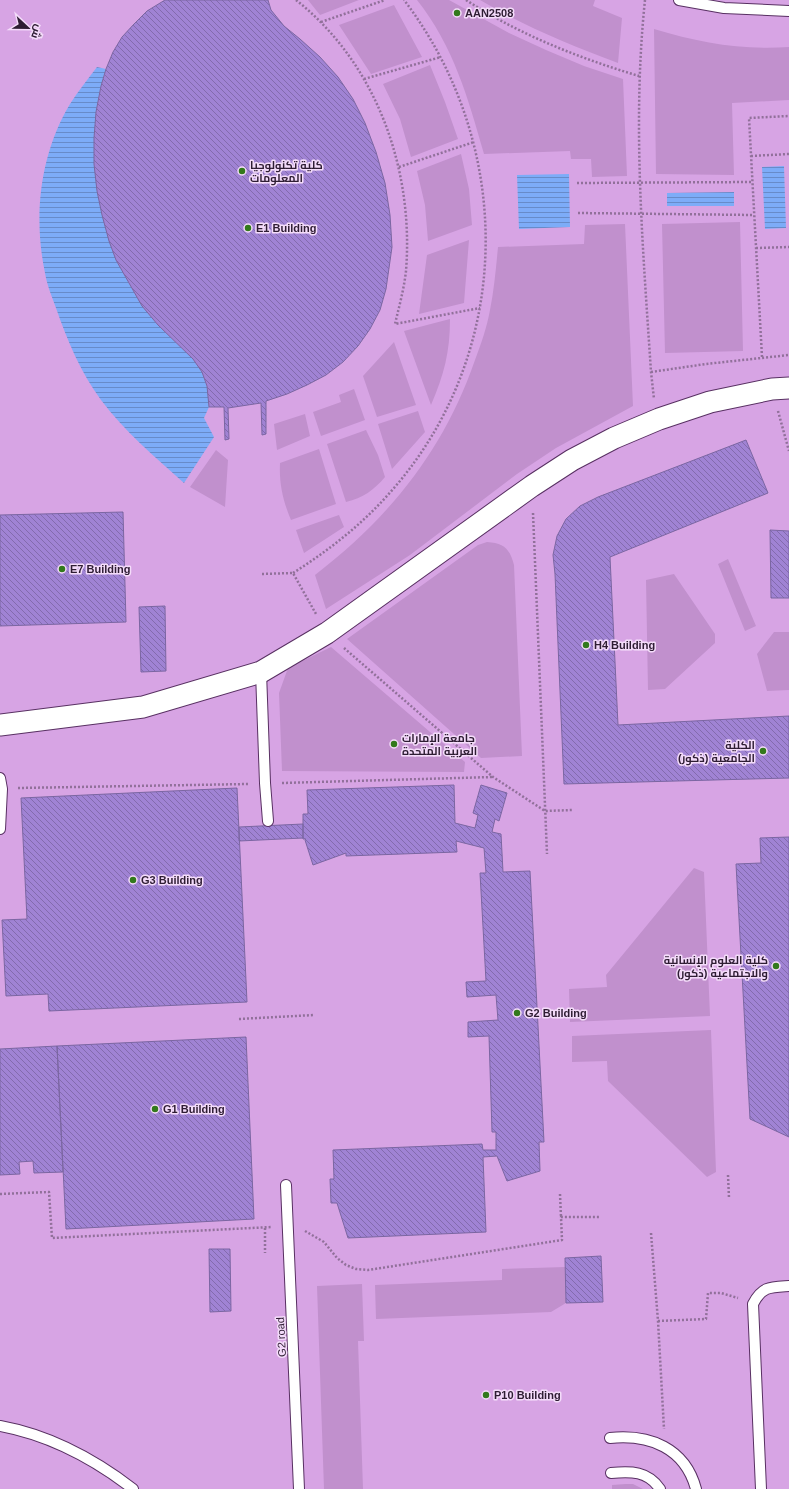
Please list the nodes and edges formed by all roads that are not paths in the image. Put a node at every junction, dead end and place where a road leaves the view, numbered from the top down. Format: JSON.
{"nodes":[{"id":1,"x":679,"y":0,"type":"edge"},
{"id":2,"x":789,"y":11,"type":"edge"},
{"id":3,"x":780,"y":389,"type":"edge"},
{"id":4,"x":261,"y":672,"type":"junction"},
{"id":5,"x":0,"y":725,"type":"edge"},
{"id":6,"x":0,"y":778,"type":"edge"},
{"id":7,"x":268,"y":821,"type":"dead end"},
{"id":8,"x":0,"y":829,"type":"edge"},
{"id":9,"x":286,"y":1185,"type":"dead end"},
{"id":10,"x":789,"y":1286,"type":"edge"},
{"id":11,"x":0,"y":1426,"type":"edge"},
{"id":12,"x":610,"y":1438,"type":"dead end"},
{"id":13,"x":611,"y":1474,"type":"dead end"},
{"id":14,"x":133,"y":1489,"type":"edge"},
{"id":15,"x":300,"y":1489,"type":"edge"},
{"id":16,"x":660,"y":1489,"type":"edge"},
{"id":17,"x":696,"y":1489,"type":"edge"},
{"id":18,"x":761,"y":1489,"type":"edge"}],
"edges":[{"from":1,"to":2,"type":"lane"},
{"from":3,"to":4,"type":"street"},
{"from":4,"to":5,"type":"street"},
{"from":4,"to":7,"type":"lane"},
{"from":6,"to":8,"type":"lane"},
{"from":9,"to":15,"type":"lane","name":"G2 road"},
{"from":10,"to":18,"type":"lane"},
{"from":11,"to":14,"type":"lane"},
{"from":12,"to":17,"type":"lane"},
{"from":13,"to":16,"type":"lane"}]}
